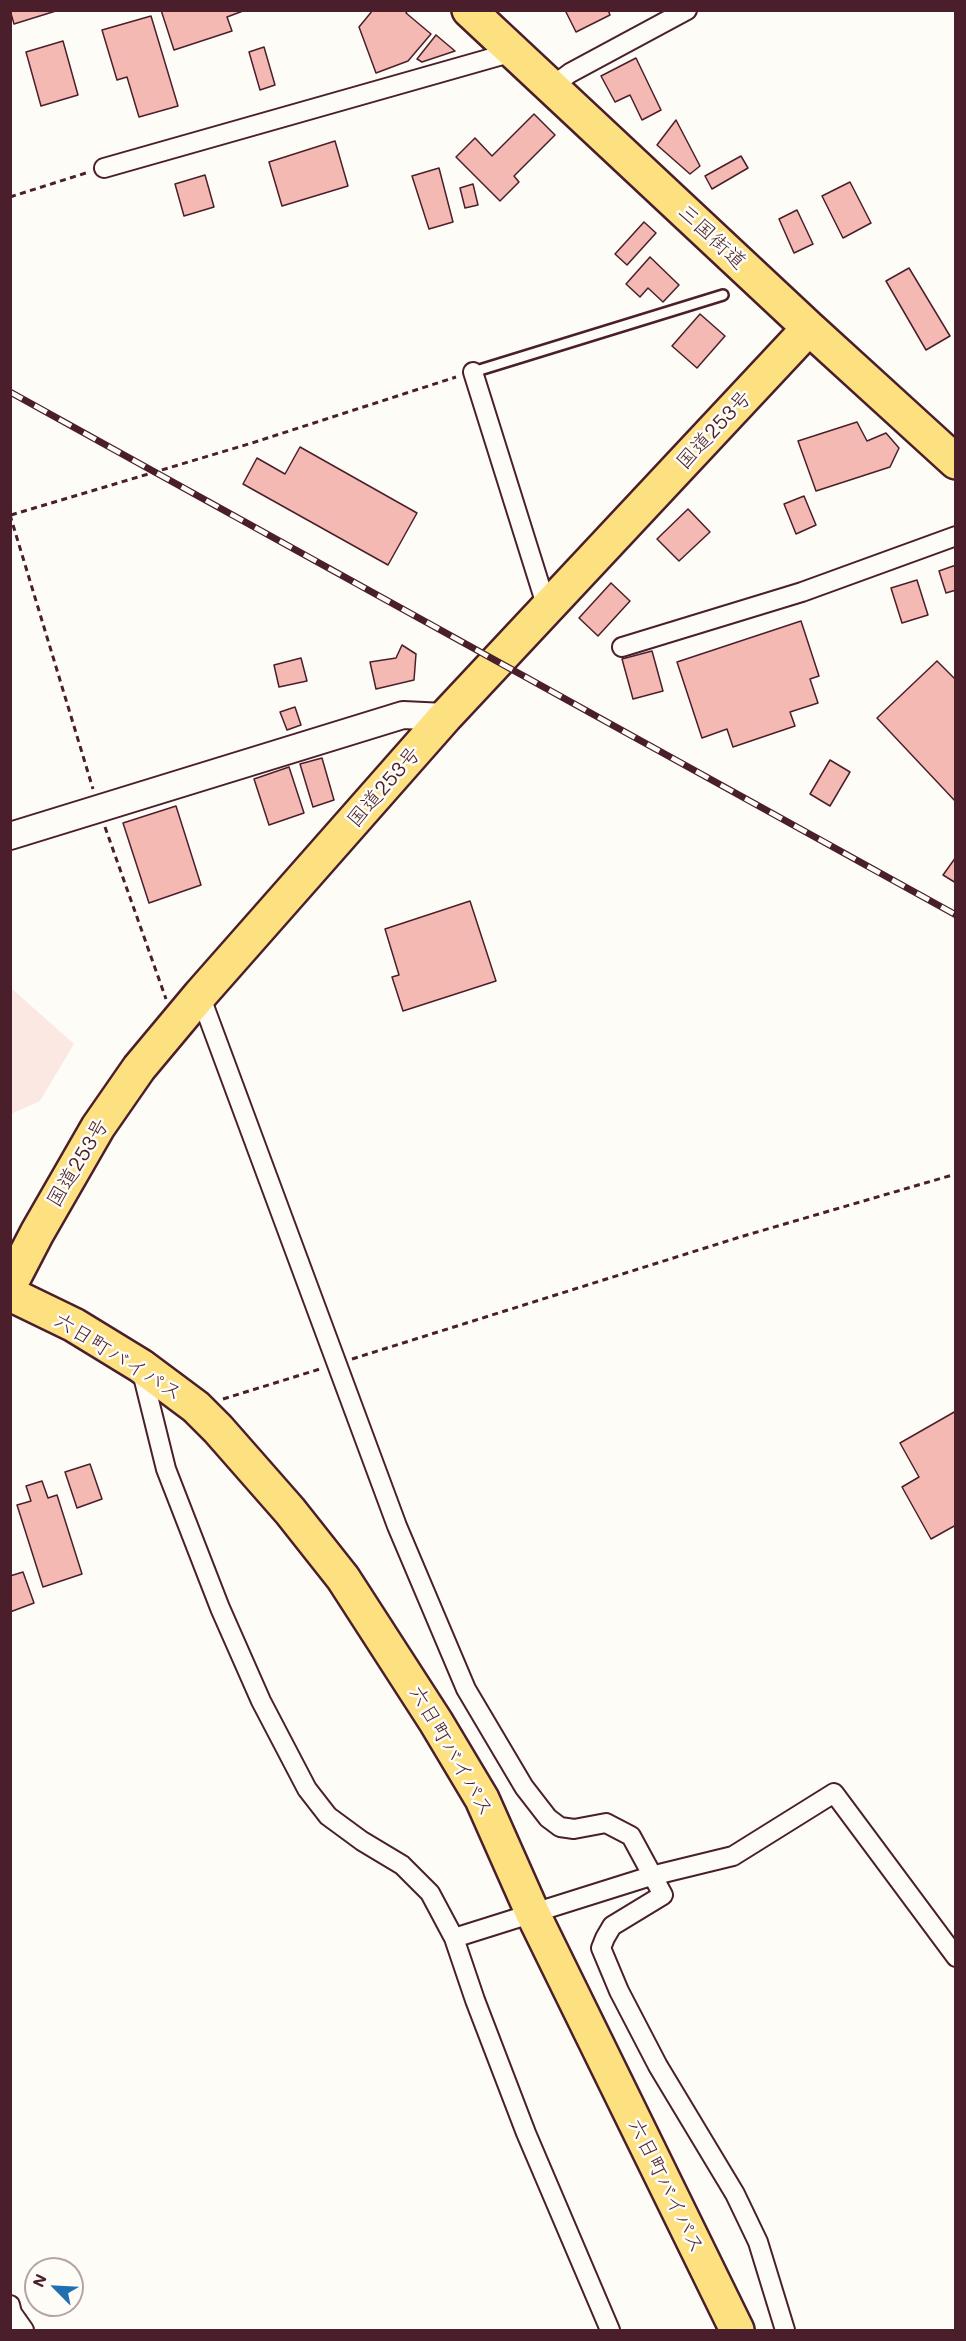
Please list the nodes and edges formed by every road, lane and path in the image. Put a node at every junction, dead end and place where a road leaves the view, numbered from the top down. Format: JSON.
{"nodes":[{"id":1,"x":469,"y":10,"type":"edge"},
{"id":2,"x":687,"y":10,"type":"edge"},
{"id":3,"x":513,"y":52,"type":"junction"},
{"id":4,"x":551,"y":87,"type":"junction"},
{"id":5,"x":104,"y":168,"type":"joint"},
{"id":6,"x":10,"y":197,"type":"edge"},
{"id":7,"x":723,"y":295,"type":"dead end"},
{"id":8,"x":809,"y":328,"type":"junction"},
{"id":9,"x":473,"y":372,"type":"junction"},
{"id":10,"x":956,"y":462,"type":"edge"},
{"id":11,"x":10,"y":515,"type":"edge"},
{"id":12,"x":956,"y":536,"type":"edge"},
{"id":13,"x":547,"y":608,"type":"junction"},
{"id":14,"x":622,"y":647,"type":"dead end"},
{"id":15,"x":445,"y":717,"type":"junction"},
{"id":16,"x":99,"y":808,"type":"junction"},
{"id":17,"x":10,"y":836,"type":"edge"},
{"id":18,"x":200,"y":995,"type":"junction"},
{"id":19,"x":167,"y":1002,"type":"dead end"},
{"id":20,"x":956,"y":1174,"type":"edge"},
{"id":21,"x":10,"y":1285,"type":"edge"},
{"id":22,"x":10,"y":1294,"type":"edge"},
{"id":23,"x":335,"y":1364,"type":"junction"},
{"id":24,"x":141,"y":1366,"type":"junction"},
{"id":25,"x":196,"y":1407,"type":"junction"},
{"id":26,"x":651,"y":1876,"type":"junction"},
{"id":27,"x":533,"y":1914,"type":"junction"},
{"id":28,"x":454,"y":1938,"type":"junction"},
{"id":29,"x":956,"y":1957,"type":"edge"},
{"id":30,"x":10,"y":2305,"type":"edge"},
{"id":31,"x":24,"y":2331,"type":"edge"},
{"id":32,"x":610,"y":2331,"type":"edge"},
{"id":33,"x":737,"y":2331,"type":"edge"},
{"id":34,"x":785,"y":2331,"type":"edge"}],
"edges":[{"from":1,"to":3,"type":"highway","name":"三国街道"},
{"from":2,"to":4,"type":"street"},
{"from":3,"to":4,"type":"highway","name":"三国街道"},
{"from":3,"to":5,"type":"street"},
{"from":4,"to":8,"type":"highway","name":"三国街道"},
{"from":5,"to":6,"type":"path"},
{"from":7,"to":9,"type":"lane"},
{"from":8,"to":10,"type":"highway","name":"三国街道"},
{"from":8,"to":13,"type":"highway","name":"国道253号"},
{"from":9,"to":11,"type":"path"},
{"from":9,"to":13,"type":"street"},
{"from":11,"to":16,"type":"path"},
{"from":12,"to":14,"type":"street"},
{"from":13,"to":15,"type":"highway","name":"国道253号"},
{"from":15,"to":16,"type":"street"},
{"from":15,"to":18,"type":"highway","name":"国道253号"},
{"from":16,"to":17,"type":"street"},
{"from":16,"to":19,"type":"path"},
{"from":18,"to":21,"type":"highway","name":"国道253号"},
{"from":18,"to":23,"type":"street"},
{"from":20,"to":23,"type":"path"},
{"from":22,"to":24,"type":"highway","name":"六日町バイパス"},
{"from":23,"to":25,"type":"path"},
{"from":23,"to":26,"type":"street"},
{"from":24,"to":25,"type":"highway","name":"六日町バイパス"},
{"from":24,"to":28,"type":"street"},
{"from":25,"to":27,"type":"highway","name":"六日町バイパス"},
{"from":26,"to":27,"type":"street"},
{"from":26,"to":29,"type":"street"},
{"from":26,"to":34,"type":"street"},
{"from":27,"to":28,"type":"street"},
{"from":27,"to":33,"type":"highway","name":"六日町バイパス"},
{"from":28,"to":32,"type":"street"},
{"from":30,"to":31,"type":"street"}]}
